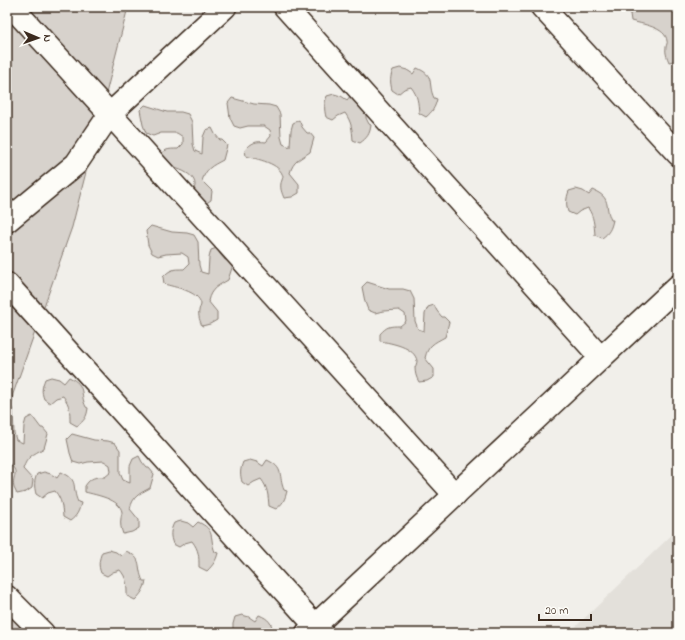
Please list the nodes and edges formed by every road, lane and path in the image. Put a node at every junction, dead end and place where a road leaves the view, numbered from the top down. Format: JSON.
{"nodes":[{"id":1,"x":12,"y":7,"type":"edge"},
{"id":2,"x":225,"y":7,"type":"edge"},
{"id":3,"x":285,"y":7,"type":"edge"},
{"id":4,"x":542,"y":7,"type":"edge"},
{"id":5,"x":110,"y":114,"type":"junction"},
{"id":6,"x":678,"y":154,"type":"edge"},
{"id":7,"x":7,"y":221,"type":"edge"},
{"id":8,"x":7,"y":284,"type":"edge"},
{"id":9,"x":678,"y":286,"type":"edge"},
{"id":10,"x":601,"y":358,"type":"junction"},
{"id":11,"x":455,"y":495,"type":"junction"},
{"id":12,"x":7,"y":597,"type":"edge"},
{"id":13,"x":315,"y":630,"type":"edge"},
{"id":14,"x":44,"y":633,"type":"edge"}],
"edges":[{"from":1,"to":5,"type":"street"},
{"from":2,"to":5,"type":"street"},
{"from":3,"to":10,"type":"street"},
{"from":4,"to":6,"type":"street"},
{"from":5,"to":7,"type":"street"},
{"from":5,"to":11,"type":"street"},
{"from":8,"to":13,"type":"street"},
{"from":9,"to":10,"type":"street"},
{"from":10,"to":11,"type":"street"},
{"from":11,"to":13,"type":"street"},
{"from":12,"to":14,"type":"street"}]}
